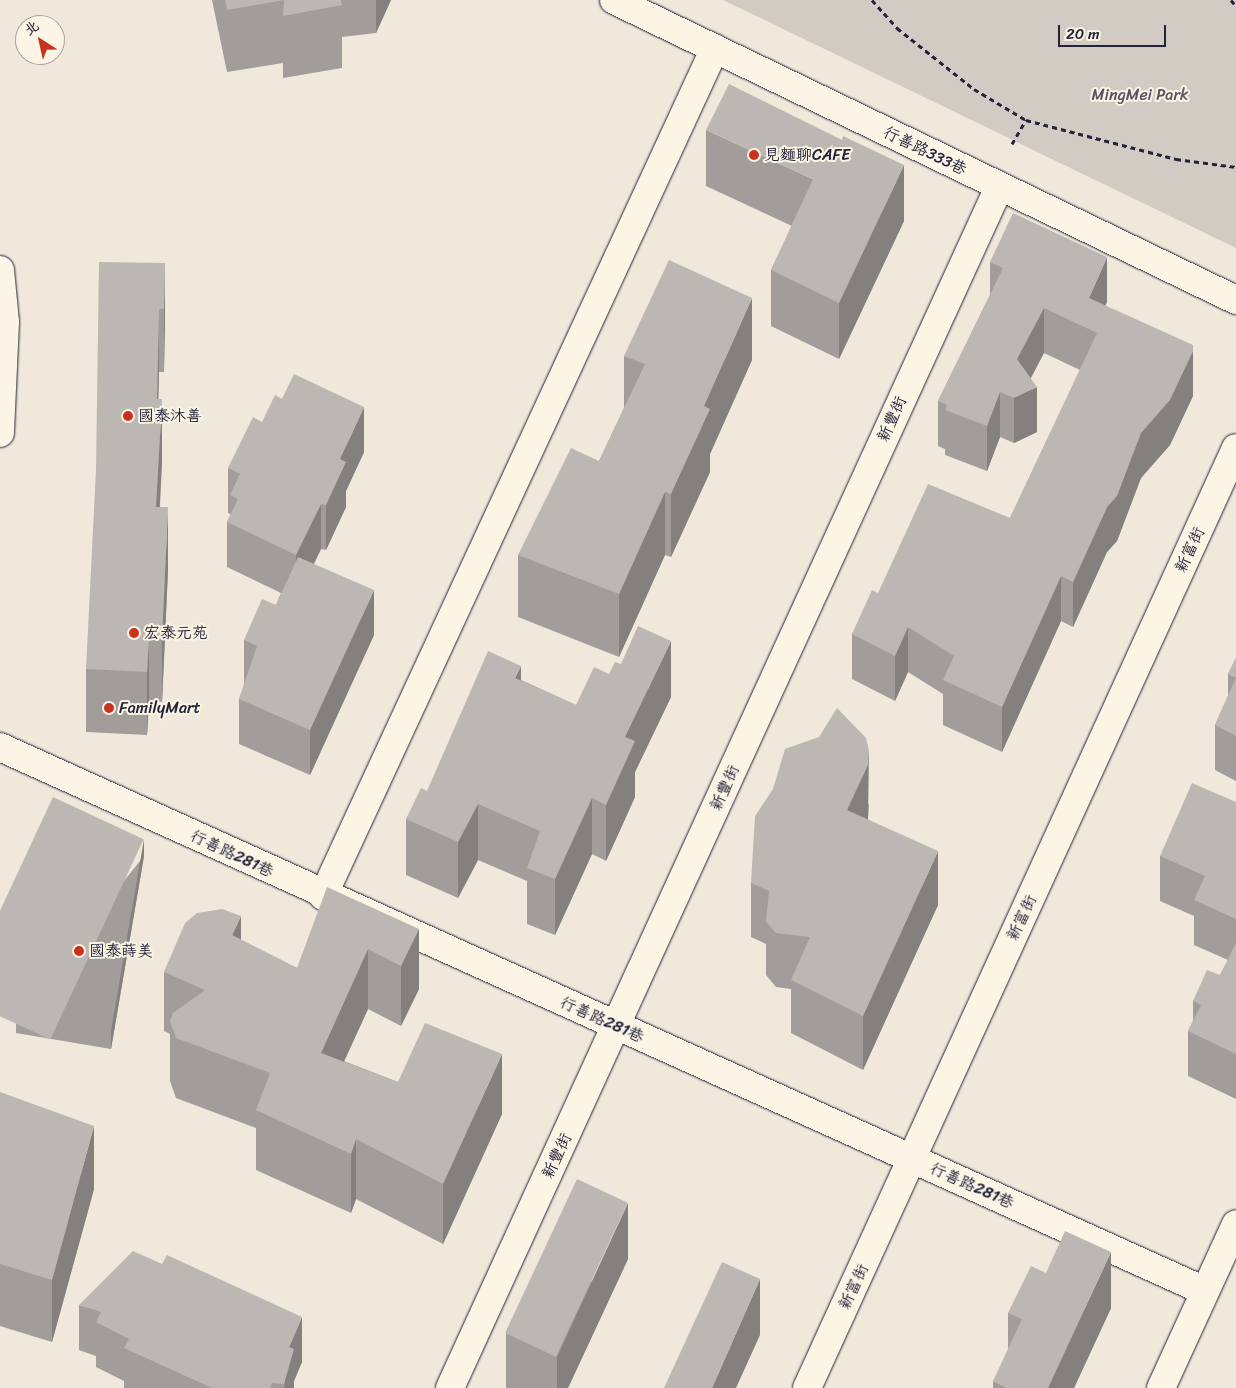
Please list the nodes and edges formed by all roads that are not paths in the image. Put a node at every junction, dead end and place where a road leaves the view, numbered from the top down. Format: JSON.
{"nodes":[{"id":1,"x":614,"y":0,"type":"edge"},
{"id":2,"x":715,"y":48,"type":"junction"},
{"id":3,"x":998,"y":187,"type":"junction"},
{"id":4,"x":0,"y":270,"type":"edge"},
{"id":5,"x":1236,"y":300,"type":"edge"},
{"id":6,"x":0,"y":434,"type":"edge"},
{"id":7,"x":1236,"y":448,"type":"edge"},
{"id":8,"x":0,"y":747,"type":"edge"},
{"id":9,"x":323,"y":896,"type":"junction"},
{"id":10,"x":617,"y":1026,"type":"junction"},
{"id":11,"x":912,"y":1159,"type":"junction"},
{"id":12,"x":1236,"y":1224,"type":"edge"},
{"id":13,"x":1205,"y":1291,"type":"junction"},
{"id":14,"x":450,"y":1388,"type":"edge"},
{"id":15,"x":807,"y":1388,"type":"edge"},
{"id":16,"x":1161,"y":1388,"type":"edge"}],
"edges":[{"from":1,"to":2,"type":"street","name":"行善路333巷"},
{"from":2,"to":3,"type":"street","name":"行善路333巷"},
{"from":2,"to":9,"type":"street"},
{"from":3,"to":5,"type":"street","name":"行善路333巷"},
{"from":3,"to":10,"type":"street","name":"新豐街"},
{"from":4,"to":6,"type":"street"},
{"from":7,"to":11,"type":"street","name":"新富街"},
{"from":8,"to":9,"type":"street","name":"行善路281巷"},
{"from":9,"to":10,"type":"street","name":"行善路281巷"},
{"from":10,"to":11,"type":"street","name":"行善路281巷"},
{"from":10,"to":14,"type":"street","name":"新豐街"},
{"from":11,"to":13,"type":"street","name":"行善路281巷"},
{"from":11,"to":15,"type":"street","name":"新富街"},
{"from":12,"to":13,"type":"street"},
{"from":13,"to":16,"type":"street"}]}
